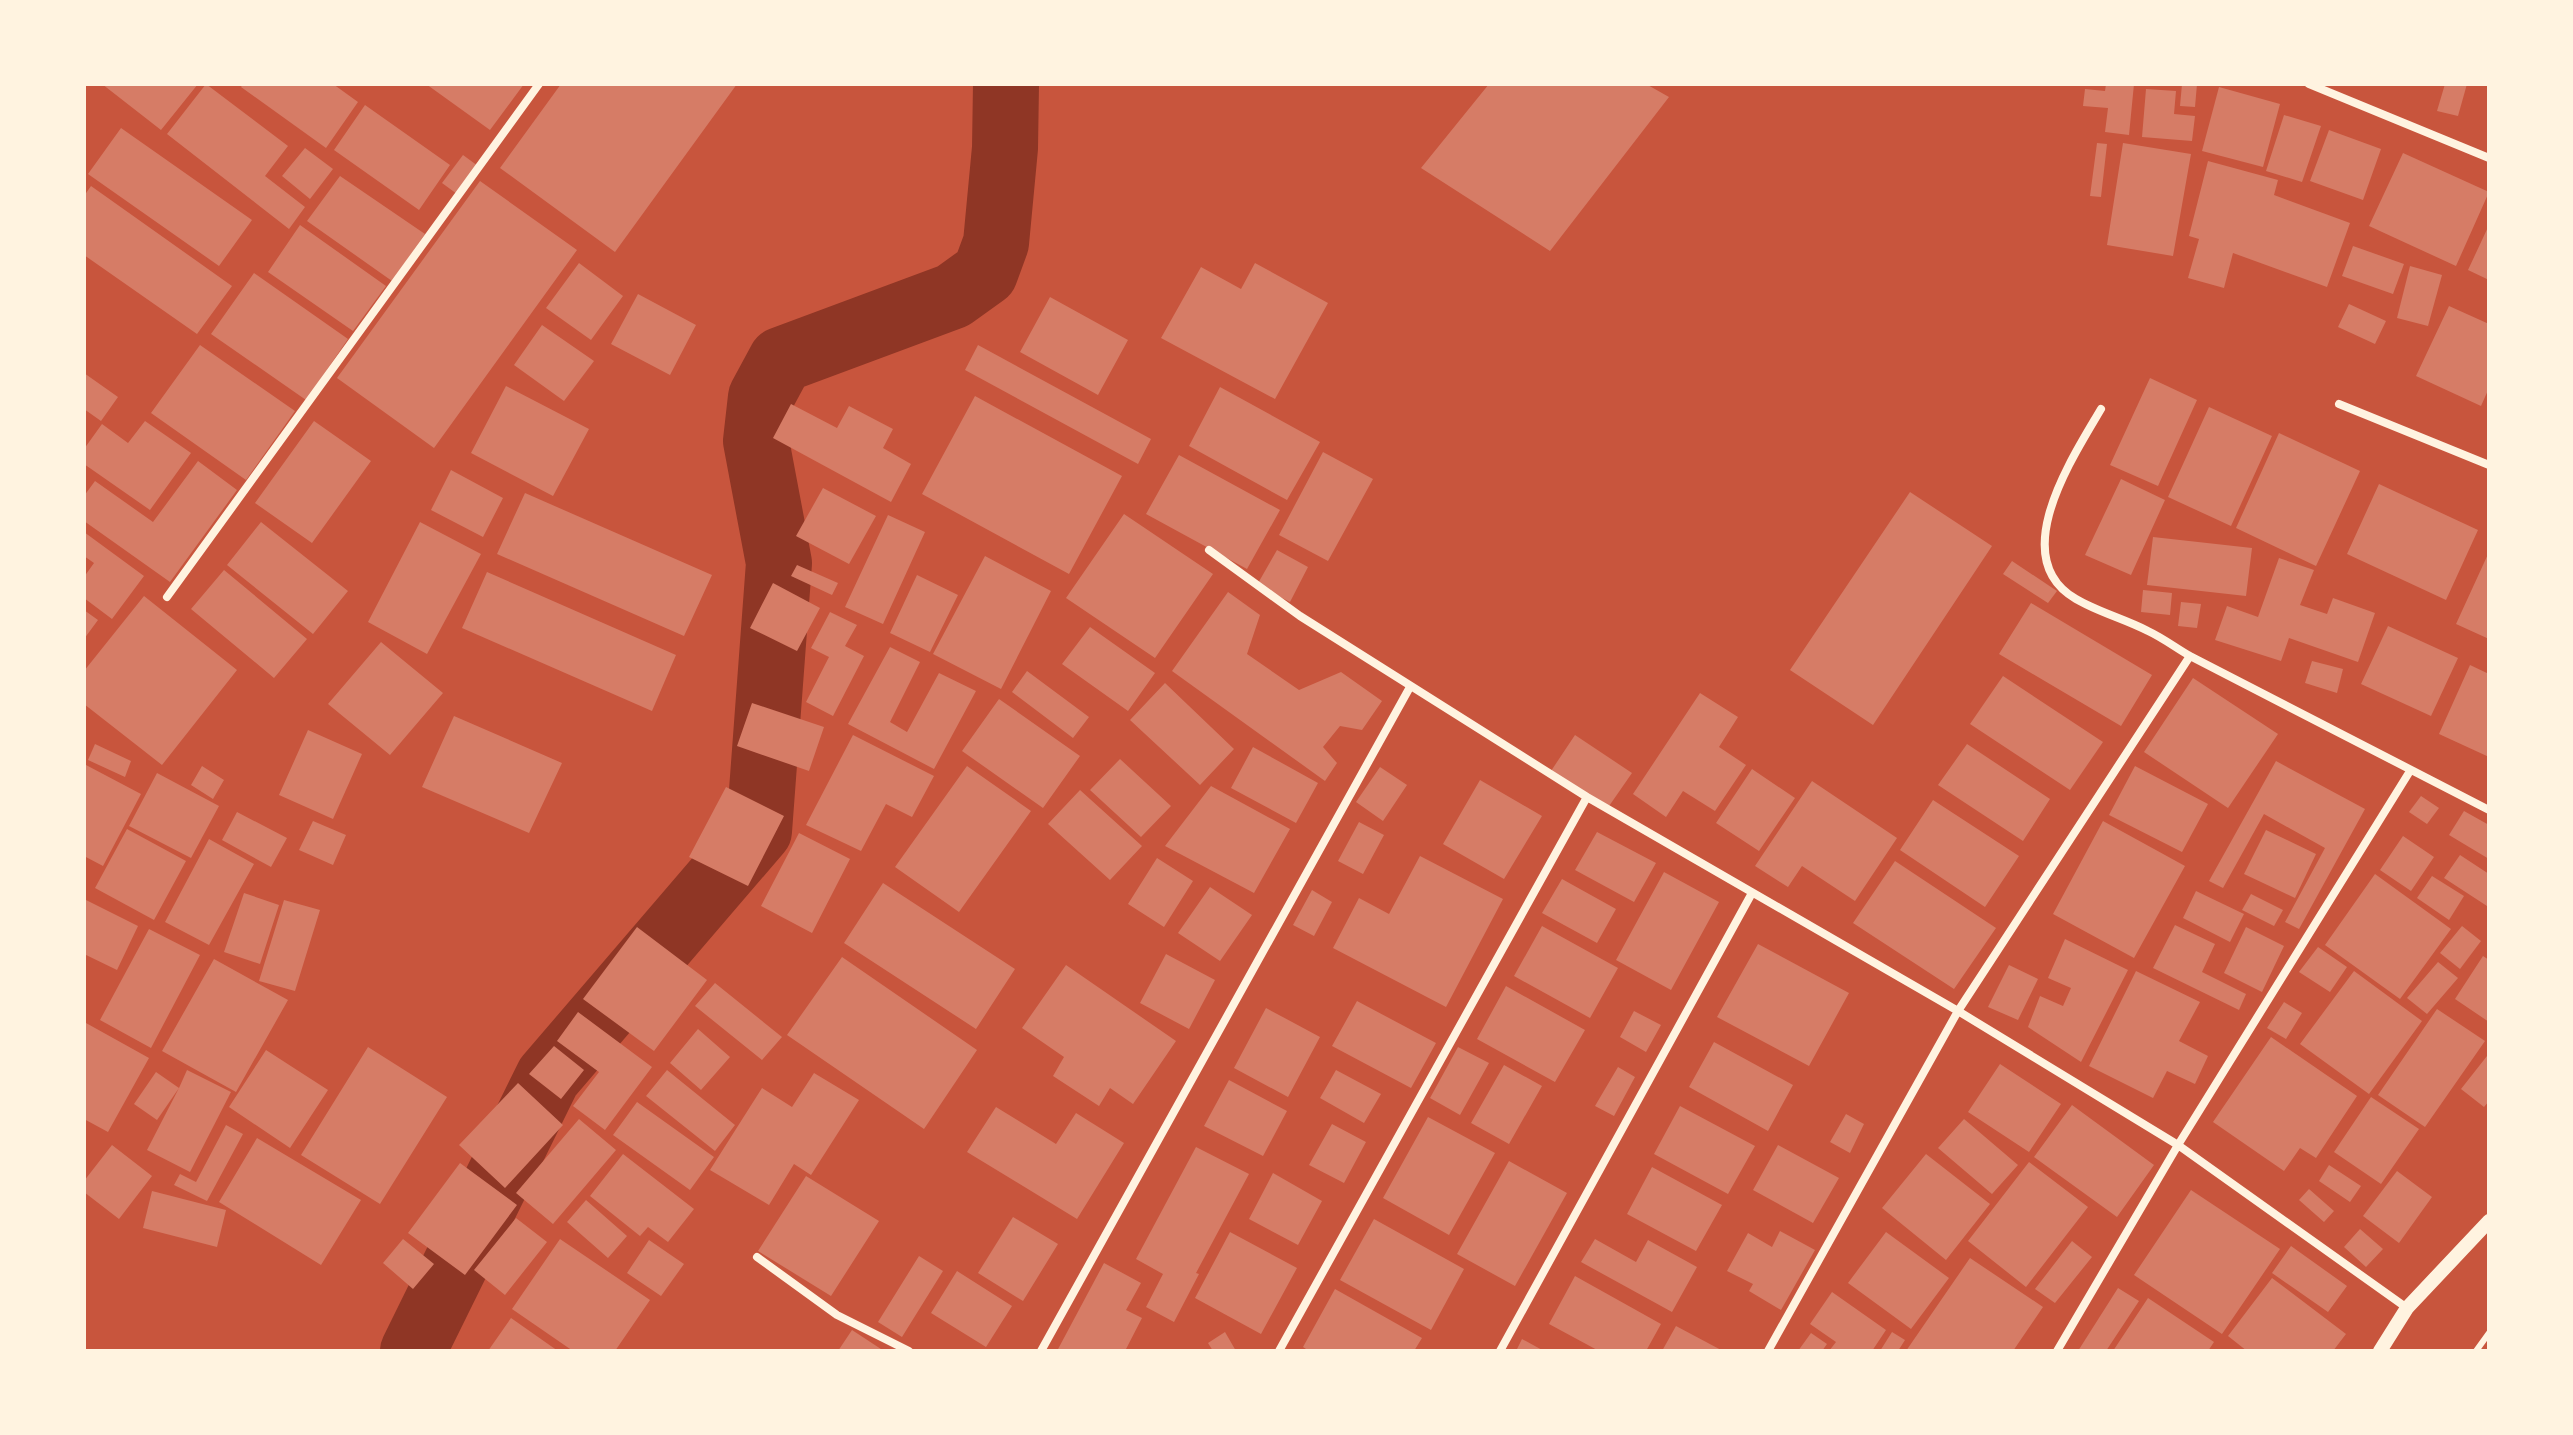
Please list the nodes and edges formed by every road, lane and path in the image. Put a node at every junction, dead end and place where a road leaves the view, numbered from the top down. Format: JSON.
{"nodes":[{"id":1,"x":539,"y":84,"type":"edge"},
{"id":2,"x":2309,"y":84,"type":"edge"},
{"id":3,"x":2489,"y":158,"type":"edge"},
{"id":4,"x":2339,"y":404,"type":"dead end"},
{"id":5,"x":2101,"y":409,"type":"dead end"},
{"id":6,"x":2489,"y":465,"type":"edge"},
{"id":7,"x":1209,"y":550,"type":"dead end"},
{"id":8,"x":167,"y":597,"type":"dead end"},
{"id":9,"x":2190,"y":656,"type":"junction"},
{"id":10,"x":1410,"y":687,"type":"junction"},
{"id":11,"x":2410,"y":771,"type":"junction"},
{"id":12,"x":1587,"y":797,"type":"junction"},
{"id":13,"x":2489,"y":810,"type":"edge"},
{"id":14,"x":1752,"y":893,"type":"junction"},
{"id":15,"x":1958,"y":1011,"type":"junction"},
{"id":16,"x":2178,"y":1145,"type":"junction"},
{"id":17,"x":2489,"y":1221,"type":"edge"},
{"id":18,"x":757,"y":1257,"type":"dead end"},
{"id":19,"x":2407,"y":1308,"type":"junction"},
{"id":20,"x":2489,"y":1333,"type":"edge"},
{"id":21,"x":909,"y":1351,"type":"edge"},
{"id":22,"x":1041,"y":1351,"type":"edge"},
{"id":23,"x":1279,"y":1351,"type":"edge"},
{"id":24,"x":1500,"y":1351,"type":"edge"},
{"id":25,"x":1768,"y":1351,"type":"edge"},
{"id":26,"x":2057,"y":1351,"type":"edge"},
{"id":27,"x":2380,"y":1351,"type":"edge"},
{"id":28,"x":2476,"y":1351,"type":"edge"}],
"edges":[{"from":1,"to":8,"type":"street"},
{"from":2,"to":3,"type":"street"},
{"from":4,"to":6,"type":"street"},
{"from":5,"to":9,"type":"street"},
{"from":7,"to":10,"type":"street"},
{"from":9,"to":11,"type":"street"},
{"from":9,"to":15,"type":"street"},
{"from":10,"to":12,"type":"street"},
{"from":10,"to":22,"type":"street"},
{"from":11,"to":13,"type":"street"},
{"from":11,"to":16,"type":"street"},
{"from":12,"to":14,"type":"street"},
{"from":12,"to":23,"type":"street"},
{"from":14,"to":15,"type":"street"},
{"from":14,"to":24,"type":"street"},
{"from":15,"to":16,"type":"street"},
{"from":15,"to":25,"type":"street"},
{"from":16,"to":19,"type":"street"},
{"from":16,"to":26,"type":"street"},
{"from":17,"to":19,"type":"street"},
{"from":18,"to":21,"type":"street"},
{"from":19,"to":27,"type":"street"},
{"from":20,"to":28,"type":"lane"}]}
